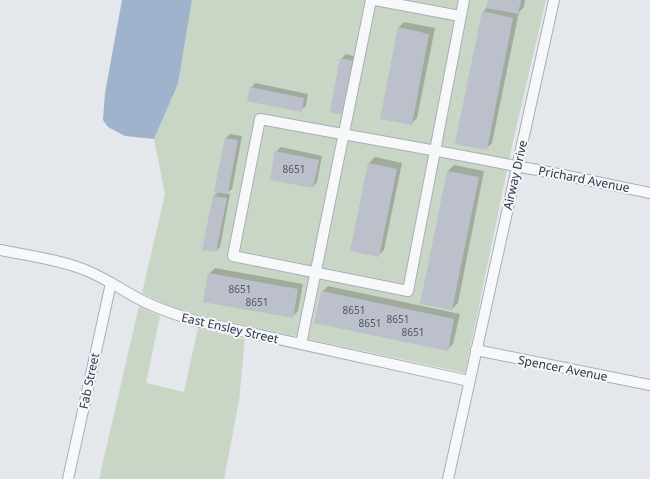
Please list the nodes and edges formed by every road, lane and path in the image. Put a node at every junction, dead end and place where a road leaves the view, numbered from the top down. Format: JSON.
{"nodes":[{"id":1,"x":371,"y":0,"type":"edge"},
{"id":2,"x":375,"y":0,"type":"edge"},
{"id":3,"x":464,"y":0,"type":"edge"},
{"id":4,"x":554,"y":0,"type":"edge"},
{"id":5,"x":460,"y":16,"type":"junction"},
{"id":6,"x":344,"y":135,"type":"junction"},
{"id":7,"x":434,"y":150,"type":"junction"},
{"id":8,"x":517,"y":166,"type":"junction"},
{"id":9,"x":650,"y":193,"type":"edge"},
{"id":10,"x":0,"y":250,"type":"edge"},
{"id":11,"x":316,"y":273,"type":"junction"},
{"id":12,"x":111,"y":283,"type":"junction"},
{"id":13,"x":301,"y":344,"type":"junction"},
{"id":14,"x":476,"y":350,"type":"junction"},
{"id":15,"x":470,"y":381,"type":"junction"},
{"id":16,"x":650,"y":386,"type":"edge"},
{"id":17,"x":68,"y":479,"type":"edge"},
{"id":18,"x":448,"y":479,"type":"edge"}],
"edges":[{"from":1,"to":6,"type":"street"},
{"from":2,"to":5,"type":"street"},
{"from":3,"to":5,"type":"street"},
{"from":4,"to":8,"type":"street","name":"Airway Drive"},
{"from":5,"to":7,"type":"street"},
{"from":6,"to":7,"type":"street","name":"Prichard Avenue"},
{"from":6,"to":11,"type":"street"},
{"from":6,"to":11,"type":"street","name":"Prichard Avenue"},
{"from":7,"to":8,"type":"street","name":"Prichard Avenue"},
{"from":7,"to":11,"type":"street"},
{"from":8,"to":9,"type":"street","name":"Prichard Avenue"},
{"from":8,"to":14,"type":"street","name":"Airway Drive"},
{"from":10,"to":12,"type":"street","name":"East Ensley Street"},
{"from":11,"to":13,"type":"street"},
{"from":12,"to":13,"type":"street","name":"East Ensley Street"},
{"from":12,"to":17,"type":"street","name":"Fab Street"},
{"from":13,"to":15,"type":"street","name":"East Ensley Street"},
{"from":14,"to":15,"type":"street","name":"Airway Drive"},
{"from":14,"to":16,"type":"street","name":"Spencer Avenue"},
{"from":15,"to":18,"type":"street"}]}
